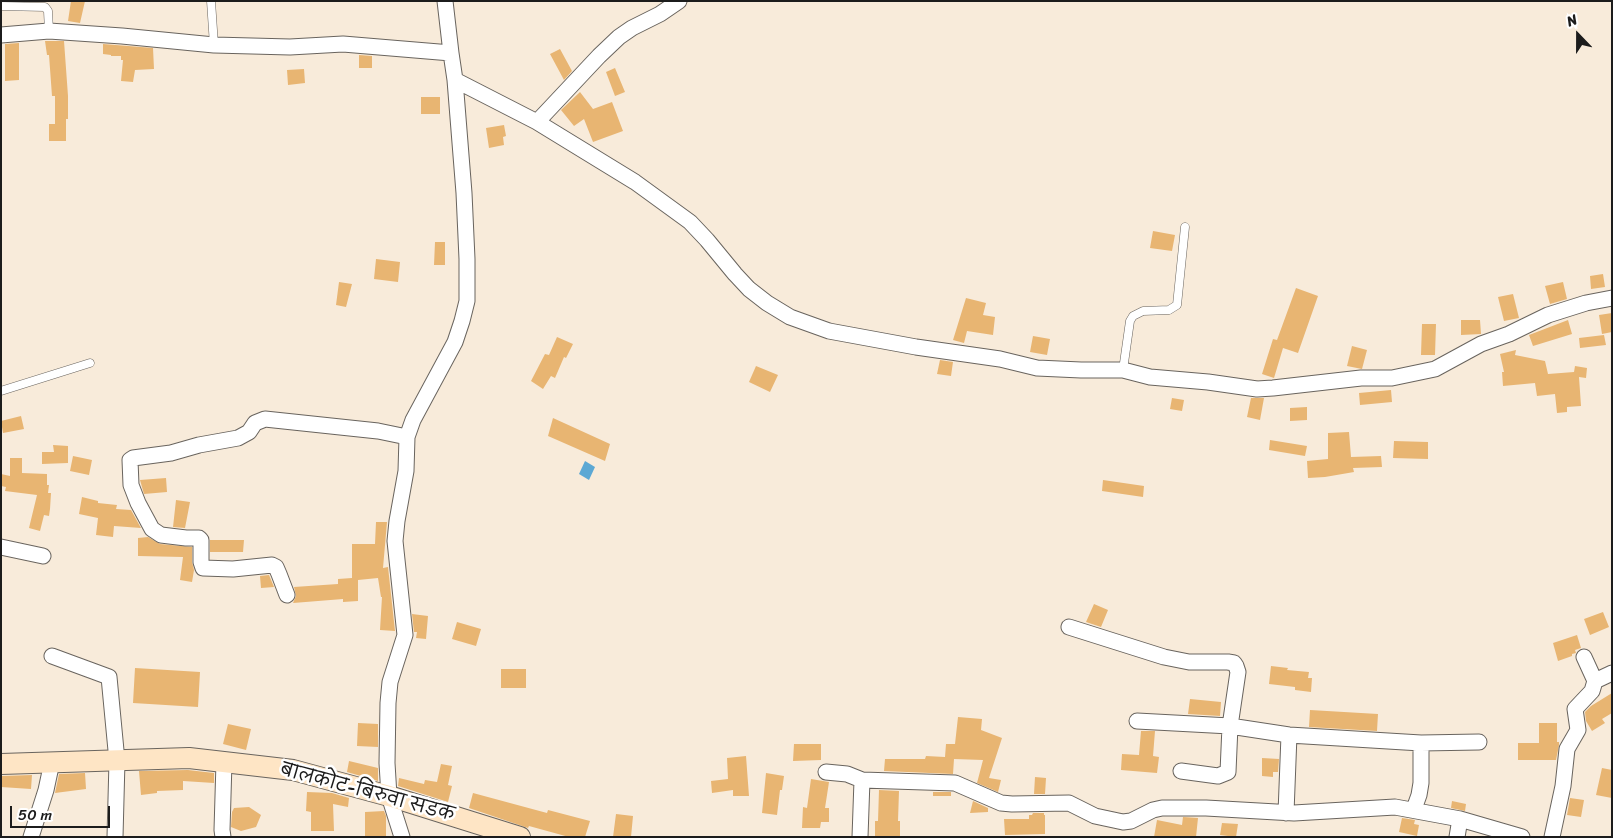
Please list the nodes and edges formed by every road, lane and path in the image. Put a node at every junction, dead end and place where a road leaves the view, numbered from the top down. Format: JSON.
{"nodes":[{"id":1,"x":211,"y":1,"type":"edge"},
{"id":2,"x":445,"y":1,"type":"edge"},
{"id":3,"x":679,"y":1,"type":"edge"},
{"id":4,"x":1,"y":6,"type":"edge"},
{"id":5,"x":49,"y":31,"type":"junction"},
{"id":6,"x":1,"y":35,"type":"edge"},
{"id":7,"x":214,"y":45,"type":"junction"},
{"id":8,"x":451,"y":53,"type":"junction"},
{"id":9,"x":455,"y":80,"type":"junction"},
{"id":10,"x":537,"y":122,"type":"junction"},
{"id":11,"x":1185,"y":227,"type":"dead end"},
{"id":12,"x":1612,"y":298,"type":"edge"},
{"id":13,"x":90,"y":363,"type":"dead end"},
{"id":14,"x":1124,"y":370,"type":"junction"},
{"id":15,"x":1,"y":391,"type":"edge"},
{"id":16,"x":407,"y":437,"type":"junction"},
{"id":17,"x":1,"y":547,"type":"edge"},
{"id":18,"x":43,"y":556,"type":"dead end"},
{"id":19,"x":286,"y":595,"type":"dead end"},
{"id":20,"x":1069,"y":627,"type":"dead end"},
{"id":21,"x":52,"y":656,"type":"dead end"},
{"id":22,"x":1584,"y":657,"type":"dead end"},
{"id":23,"x":1612,"y":673,"type":"edge"},
{"id":24,"x":1595,"y":681,"type":"junction"},
{"id":25,"x":1137,"y":722,"type":"dead end"},
{"id":26,"x":1230,"y":726,"type":"junction"},
{"id":27,"x":1289,"y":735,"type":"junction"},
{"id":28,"x":1479,"y":742,"type":"dead end"},
{"id":29,"x":1422,"y":743,"type":"junction"},
{"id":30,"x":116,"y":761,"type":"junction"},
{"id":31,"x":52,"y":762,"type":"junction"},
{"id":32,"x":224,"y":762,"type":"junction"},
{"id":33,"x":1,"y":764,"type":"edge"},
{"id":34,"x":1181,"y":771,"type":"dead end"},
{"id":35,"x":826,"y":772,"type":"dead end"},
{"id":36,"x":862,"y":780,"type":"junction"},
{"id":37,"x":389,"y":796,"type":"junction"},
{"id":38,"x":1414,"y":809,"type":"junction"},
{"id":39,"x":1286,"y":812,"type":"junction"},
{"id":40,"x":1460,"y":819,"type":"junction"},
{"id":41,"x":31,"y":837,"type":"edge"},
{"id":42,"x":115,"y":837,"type":"edge"},
{"id":43,"x":223,"y":837,"type":"edge"},
{"id":44,"x":402,"y":837,"type":"edge"},
{"id":45,"x":520,"y":837,"type":"edge"},
{"id":46,"x":860,"y":837,"type":"edge"},
{"id":47,"x":1458,"y":837,"type":"edge"},
{"id":48,"x":1522,"y":837,"type":"edge"},
{"id":49,"x":1552,"y":837,"type":"edge"}],
"edges":[{"from":1,"to":7,"type":"lane"},
{"from":2,"to":8,"type":"street"},
{"from":3,"to":10,"type":"street"},
{"from":4,"to":5,"type":"lane"},
{"from":5,"to":6,"type":"street"},
{"from":5,"to":7,"type":"street"},
{"from":7,"to":8,"type":"street"},
{"from":8,"to":9,"type":"street"},
{"from":9,"to":10,"type":"street"},
{"from":9,"to":16,"type":"street"},
{"from":10,"to":14,"type":"street"},
{"from":11,"to":14,"type":"lane"},
{"from":12,"to":14,"type":"street"},
{"from":13,"to":15,"type":"lane"},
{"from":16,"to":19,"type":"street"},
{"from":16,"to":37,"type":"street"},
{"from":17,"to":18,"type":"street"},
{"from":20,"to":26,"type":"street"},
{"from":21,"to":30,"type":"street"},
{"from":22,"to":24,"type":"street"},
{"from":23,"to":24,"type":"street"},
{"from":24,"to":49,"type":"street"},
{"from":25,"to":26,"type":"street"},
{"from":26,"to":27,"type":"street"},
{"from":26,"to":34,"type":"street"},
{"from":27,"to":29,"type":"street"},
{"from":27,"to":39,"type":"street"},
{"from":28,"to":29,"type":"street"},
{"from":29,"to":38,"type":"street"},
{"from":30,"to":31,"type":"main road","name":"बालकोट-बिरुवा सडक"},
{"from":30,"to":32,"type":"main road","name":"बालकोट-बिरुवा सडक"},
{"from":30,"to":42,"type":"street"},
{"from":31,"to":33,"type":"main road","name":"बालकोट-बिरुवा सडक"},
{"from":31,"to":41,"type":"street"},
{"from":32,"to":37,"type":"main road","name":"बालकोट-बिरुवा सडक"},
{"from":32,"to":43,"type":"street"},
{"from":35,"to":36,"type":"street"},
{"from":36,"to":39,"type":"street"},
{"from":36,"to":46,"type":"street"},
{"from":37,"to":44,"type":"street"},
{"from":37,"to":45,"type":"main road","name":"बालकोट-बिरुवा सडक"},
{"from":38,"to":39,"type":"street"},
{"from":38,"to":40,"type":"street"},
{"from":40,"to":47,"type":"street"},
{"from":40,"to":48,"type":"street"}]}
